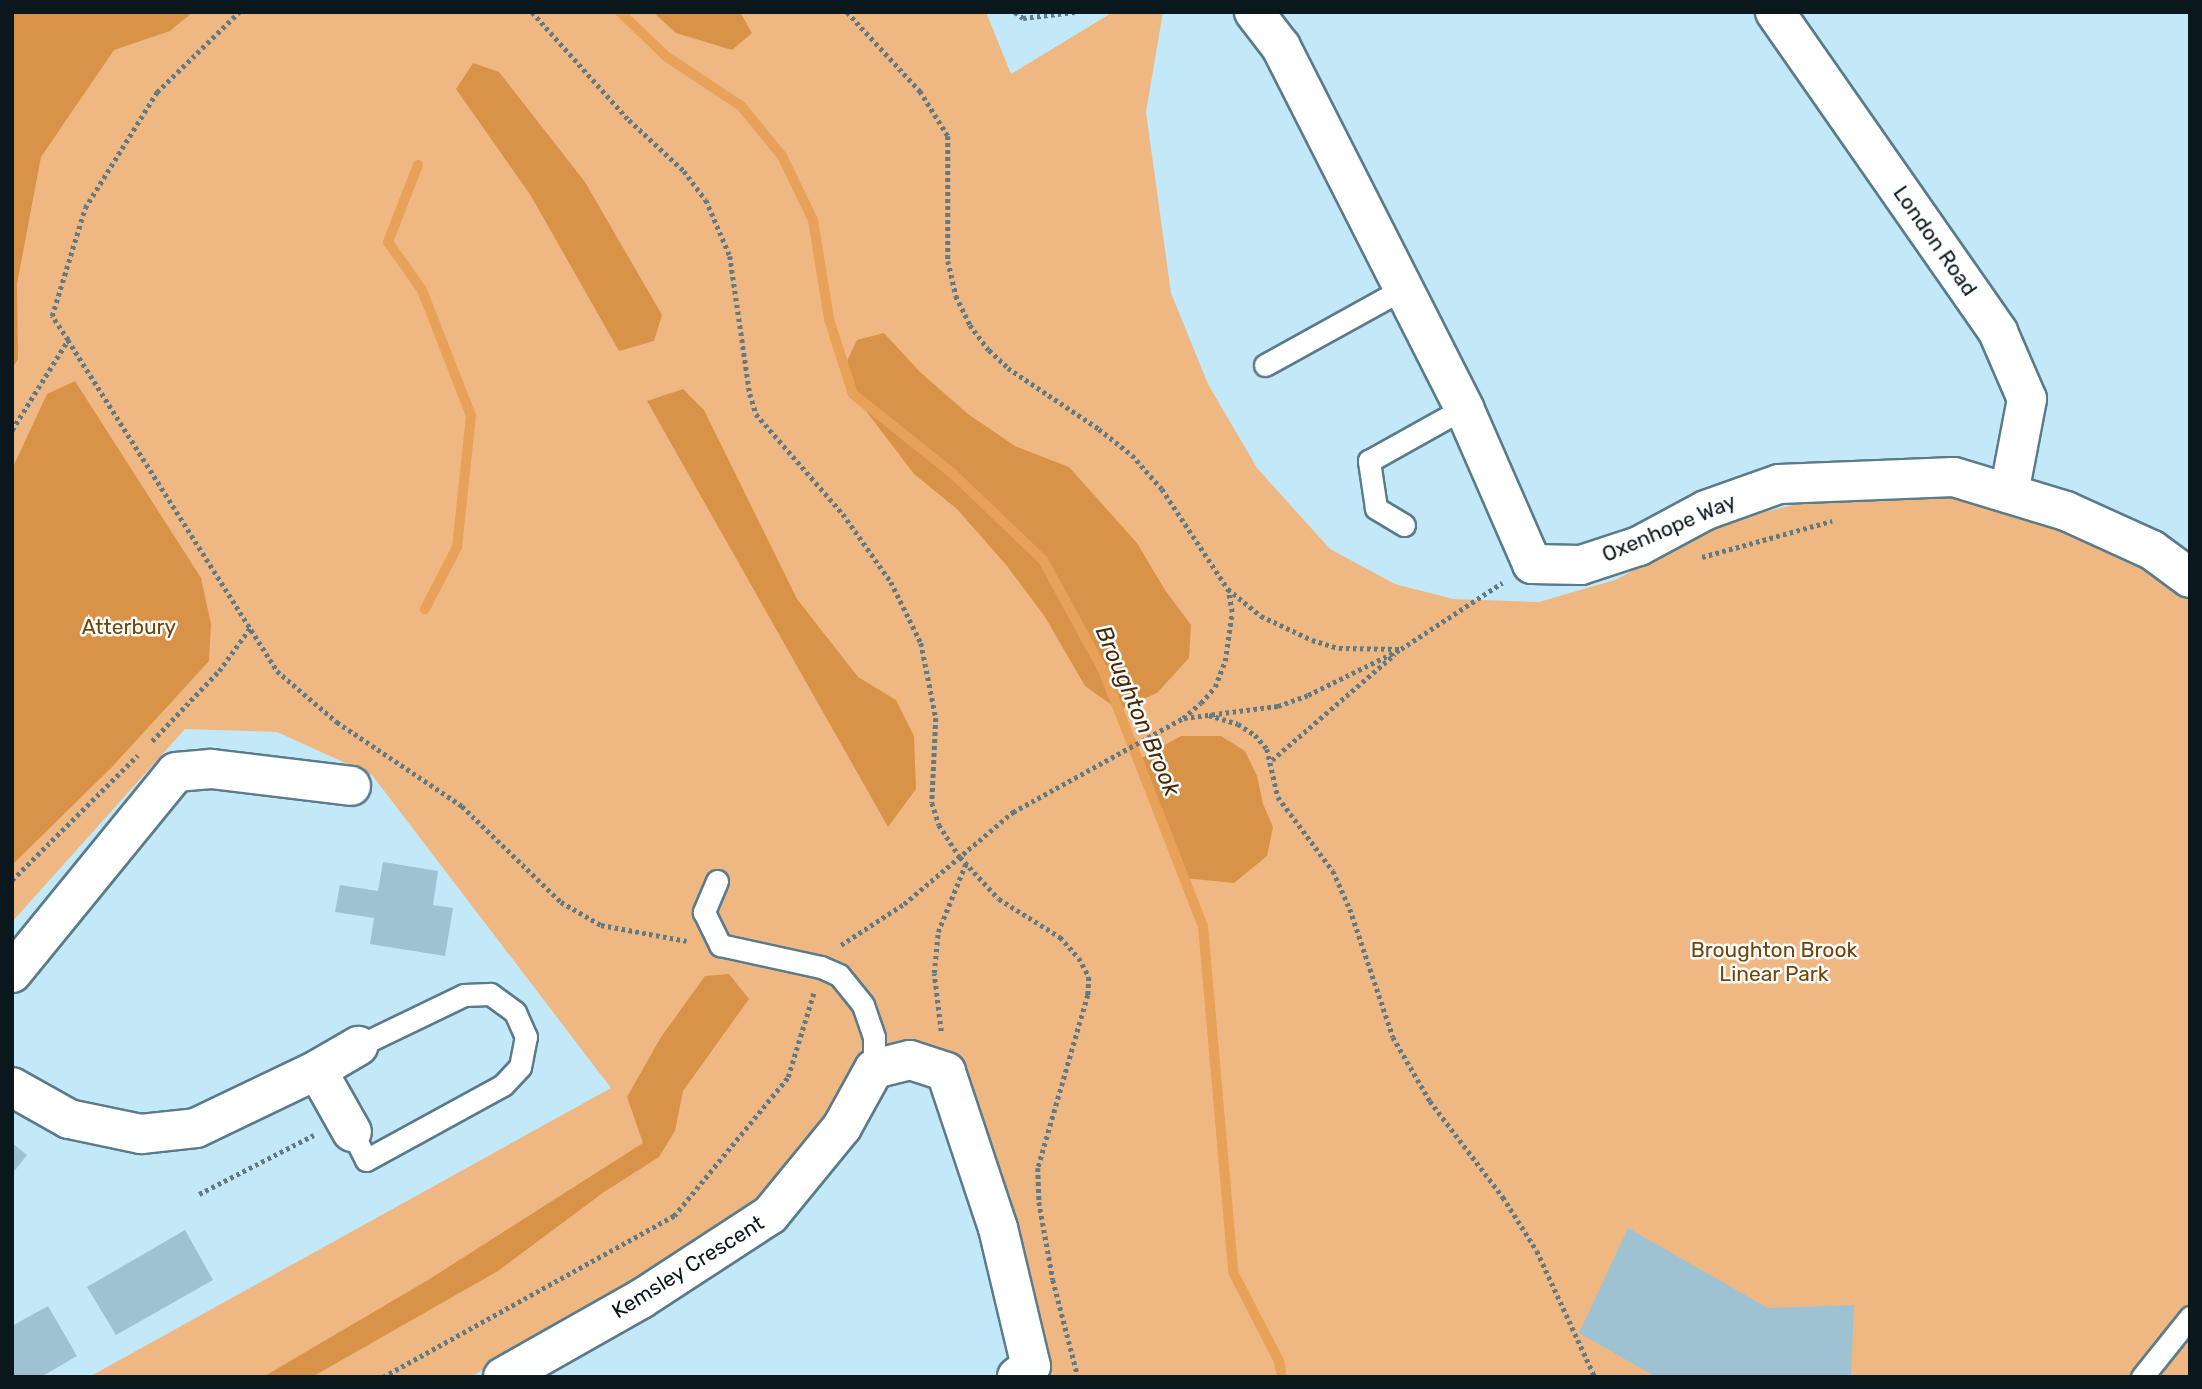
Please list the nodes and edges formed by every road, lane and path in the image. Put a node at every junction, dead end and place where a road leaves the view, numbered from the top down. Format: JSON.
{"nodes":[{"id":1,"x":239,"y":12,"type":"edge"},
{"id":2,"x":532,"y":12,"type":"edge"},
{"id":3,"x":847,"y":12,"type":"edge"},
{"id":4,"x":1015,"y":12,"type":"edge"},
{"id":5,"x":1075,"y":12,"type":"edge"},
{"id":6,"x":1254,"y":12,"type":"edge"},
{"id":7,"x":1775,"y":12,"type":"edge"},
{"id":8,"x":1401,"y":290,"type":"junction"},
{"id":9,"x":68,"y":340,"type":"junction"},
{"id":10,"x":1265,"y":365,"type":"dead end"},
{"id":11,"x":1464,"y":408,"type":"junction"},
{"id":12,"x":12,"y":430,"type":"edge"},
{"id":13,"x":2009,"y":493,"type":"junction"},
{"id":14,"x":1841,"y":517,"type":"dead end"},
{"id":15,"x":1404,"y":525,"type":"dead end"},
{"id":16,"x":1689,"y":561,"type":"dead end"},
{"id":17,"x":1532,"y":564,"type":"junction"},
{"id":18,"x":2190,"y":578,"type":"edge"},
{"id":19,"x":1228,"y":589,"type":"junction"},
{"id":20,"x":250,"y":628,"type":"junction"},
{"id":21,"x":1401,"y":649,"type":"junction"},
{"id":22,"x":1209,"y":715,"type":"junction"},
{"id":23,"x":1182,"y":718,"type":"junction"},
{"id":24,"x":1272,"y":761,"type":"junction"},
{"id":25,"x":351,"y":786,"type":"dead end"},
{"id":26,"x":960,"y":857,"type":"junction"},
{"id":27,"x":966,"y":863,"type":"junction"},
{"id":28,"x":12,"y":880,"type":"edge"},
{"id":29,"x":718,"y":881,"type":"dead end"},
{"id":30,"x":720,"y":945,"type":"junction"},
{"id":31,"x":821,"y":967,"type":"junction"},
{"id":32,"x":12,"y":973,"type":"edge"},
{"id":33,"x":358,"y":1046,"type":"joint"},
{"id":34,"x":874,"y":1069,"type":"junction"},
{"id":35,"x":317,"y":1070,"type":"junction"},
{"id":36,"x":946,"y":1072,"type":"junction"},
{"id":37,"x":12,"y":1087,"type":"edge"},
{"id":38,"x":352,"y":1132,"type":"joint"},
{"id":39,"x":2190,"y":1317,"type":"edge"},
{"id":40,"x":383,"y":1377,"type":"edge"},
{"id":41,"x":503,"y":1377,"type":"edge"},
{"id":42,"x":1017,"y":1377,"type":"edge"},
{"id":43,"x":1078,"y":1377,"type":"edge"},
{"id":44,"x":1595,"y":1377,"type":"edge"},
{"id":45,"x":2142,"y":1377,"type":"edge"}],
"edges":[{"from":1,"to":9,"type":"path"},
{"from":2,"to":26,"type":"path"},
{"from":3,"to":19,"type":"path"},
{"from":4,"to":5,"type":"path"},
{"from":6,"to":8,"type":"street"},
{"from":7,"to":13,"type":"street","name":"London Road"},
{"from":8,"to":10,"type":"lane"},
{"from":8,"to":11,"type":"street"},
{"from":9,"to":12,"type":"path"},
{"from":9,"to":20,"type":"path"},
{"from":11,"to":15,"type":"lane"},
{"from":11,"to":17,"type":"street"},
{"from":13,"to":17,"type":"street","name":"Oxenhope Way"},
{"from":13,"to":18,"type":"street","name":"Oxenhope Way"},
{"from":14,"to":16,"type":"path"},
{"from":17,"to":21,"type":"path"},
{"from":19,"to":21,"type":"path"},
{"from":19,"to":23,"type":"path"},
{"from":20,"to":28,"type":"path"},
{"from":20,"to":30,"type":"path"},
{"from":21,"to":22,"type":"path"},
{"from":21,"to":24,"type":"path"},
{"from":22,"to":23,"type":"path"},
{"from":22,"to":24,"type":"path"},
{"from":23,"to":26,"type":"path"},
{"from":24,"to":44,"type":"path"},
{"from":25,"to":32,"type":"street"},
{"from":26,"to":27,"type":"path"},
{"from":26,"to":31,"type":"path"},
{"from":27,"to":36,"type":"path"},
{"from":27,"to":43,"type":"path"},
{"from":29,"to":30,"type":"lane"},
{"from":30,"to":31,"type":"lane"},
{"from":31,"to":34,"type":"lane"},
{"from":31,"to":40,"type":"path"},
{"from":33,"to":35,"type":"street"},
{"from":33,"to":38,"type":"lane"},
{"from":34,"to":36,"type":"street"},
{"from":34,"to":41,"type":"street","name":"Kemsley Crescent"},
{"from":35,"to":37,"type":"street"},
{"from":35,"to":38,"type":"street"},
{"from":36,"to":42,"type":"street"},
{"from":39,"to":45,"type":"lane"}]}
